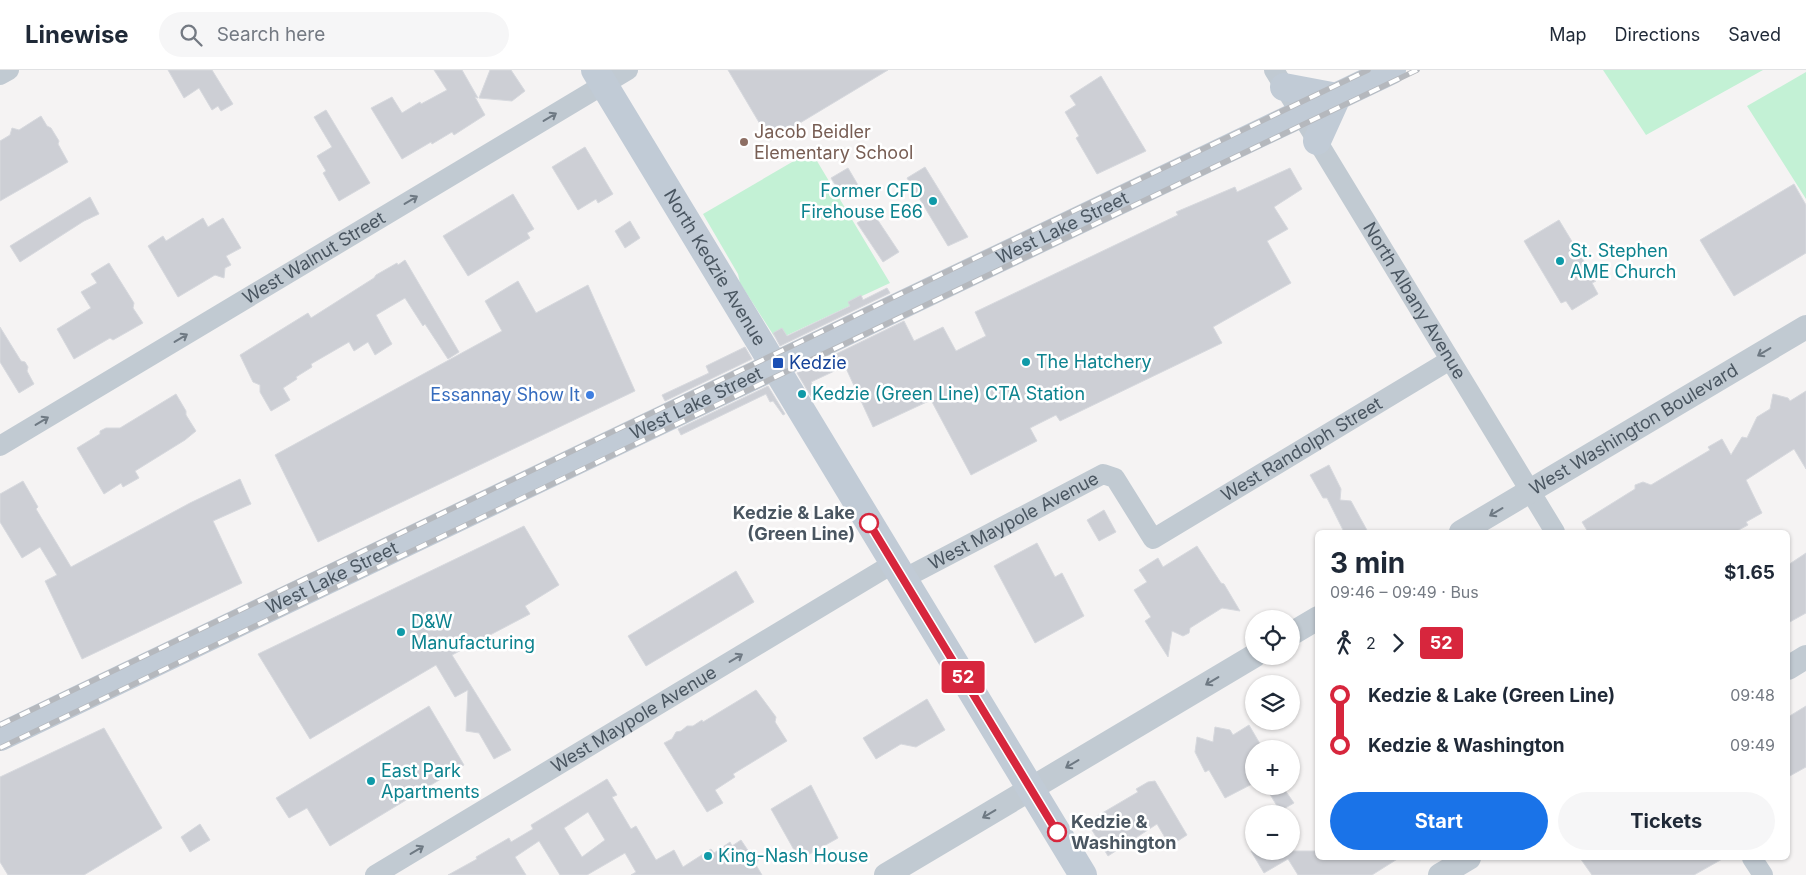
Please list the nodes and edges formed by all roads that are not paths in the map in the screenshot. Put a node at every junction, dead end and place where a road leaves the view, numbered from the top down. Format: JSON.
{"nodes":[{"id":1,"x":9,"y":70,"type":"edge"},
{"id":2,"x":628,"y":70,"type":"edge"},
{"id":3,"x":1392,"y":70,"type":"edge"},
{"id":4,"x":0,"y":76,"type":"edge"},
{"id":5,"x":600,"y":77,"type":"edge"},
{"id":6,"x":1279,"y":79,"type":"edge"},
{"id":7,"x":1337,"y":96,"type":"junction"},
{"id":8,"x":1301,"y":114,"type":"junction"},
{"id":9,"x":1317,"y":141,"type":"junction"},
{"id":10,"x":1806,"y":327,"type":"edge"},
{"id":11,"x":1450,"y":360,"type":"junction"},
{"id":12,"x":774,"y":366,"type":"junction"},
{"id":13,"x":0,"y":446,"type":"edge"},
{"id":14,"x":1530,"y":492,"type":"junction"},
{"id":15,"x":1464,"y":530,"type":"edge"},
{"id":16,"x":1554,"y":530,"type":"edge"},
{"id":17,"x":1152,"y":539,"type":"joint"},
{"id":18,"x":899,"y":571,"type":"junction"},
{"id":19,"x":1315,"y":620,"type":"edge"},
{"id":20,"x":1300,"y":629,"type":"edge"},
{"id":21,"x":1806,"y":657,"type":"edge"},
{"id":22,"x":1245,"y":661,"type":"edge"},
{"id":23,"x":1790,"y":667,"type":"edge"},
{"id":24,"x":0,"y":737,"type":"edge"},
{"id":25,"x":1031,"y":789,"type":"junction"},
{"id":26,"x":1466,"y":860,"type":"edge"},
{"id":27,"x":1753,"y":860,"type":"edge"},
{"id":28,"x":375,"y":875,"type":"edge"},
{"id":29,"x":886,"y":875,"type":"edge"},
{"id":30,"x":1083,"y":875,"type":"edge"},
{"id":31,"x":1440,"y":875,"type":"edge"},
{"id":32,"x":1763,"y":875,"type":"edge"}],
"edges":[{"from":1,"to":4,"type":"street"},
{"from":2,"to":5,"type":"street","name":"West Walnut Street"},
{"from":3,"to":7,"type":"main road","name":"West Lake Street"},
{"from":5,"to":12,"type":"main road","name":"North Kedzie Avenue"},
{"from":13,"to":5,"type":"street","name":"West Walnut Street","one_way":true},
{"from":6,"to":7,"type":"main road"},
{"from":6,"to":8,"type":"street","name":"North Albany Avenue"},
{"from":7,"to":8,"type":"main road","name":"West Lake Street"},
{"from":7,"to":9,"type":"main road"},
{"from":8,"to":9,"type":"street","name":"North Albany Avenue"},
{"from":8,"to":12,"type":"main road","name":"West Lake Street"},
{"from":9,"to":11,"type":"street","name":"North Albany Avenue"},
{"from":10,"to":14,"type":"street","name":"West Washington Boulevard","one_way":true},
{"from":11,"to":14,"type":"street","name":"North Albany Avenue"},
{"from":11,"to":17,"type":"street","name":"West Randolph Street"},
{"from":12,"to":18,"type":"main road","name":"North Kedzie Avenue"},
{"from":12,"to":24,"type":"main road","name":"West Lake Street"},
{"from":14,"to":15,"type":"street","name":"West Washington Boulevard","one_way":true},
{"from":14,"to":16,"type":"street","name":"North Albany Avenue"},
{"from":17,"to":18,"type":"street","name":"West Maypole Avenue"},
{"from":18,"to":25,"type":"main road","name":"North Kedzie Avenue"},
{"from":28,"to":18,"type":"street","name":"West Maypole Avenue","one_way":true},
{"from":19,"to":20,"type":"street"},
{"from":21,"to":23,"type":"street"},
{"from":22,"to":25,"type":"street","one_way":true},
{"from":25,"to":29,"type":"street","one_way":true},
{"from":25,"to":30,"type":"main road","name":"North Kedzie Avenue"},
{"from":26,"to":31,"type":"street"},
{"from":27,"to":32,"type":"street"}]}
